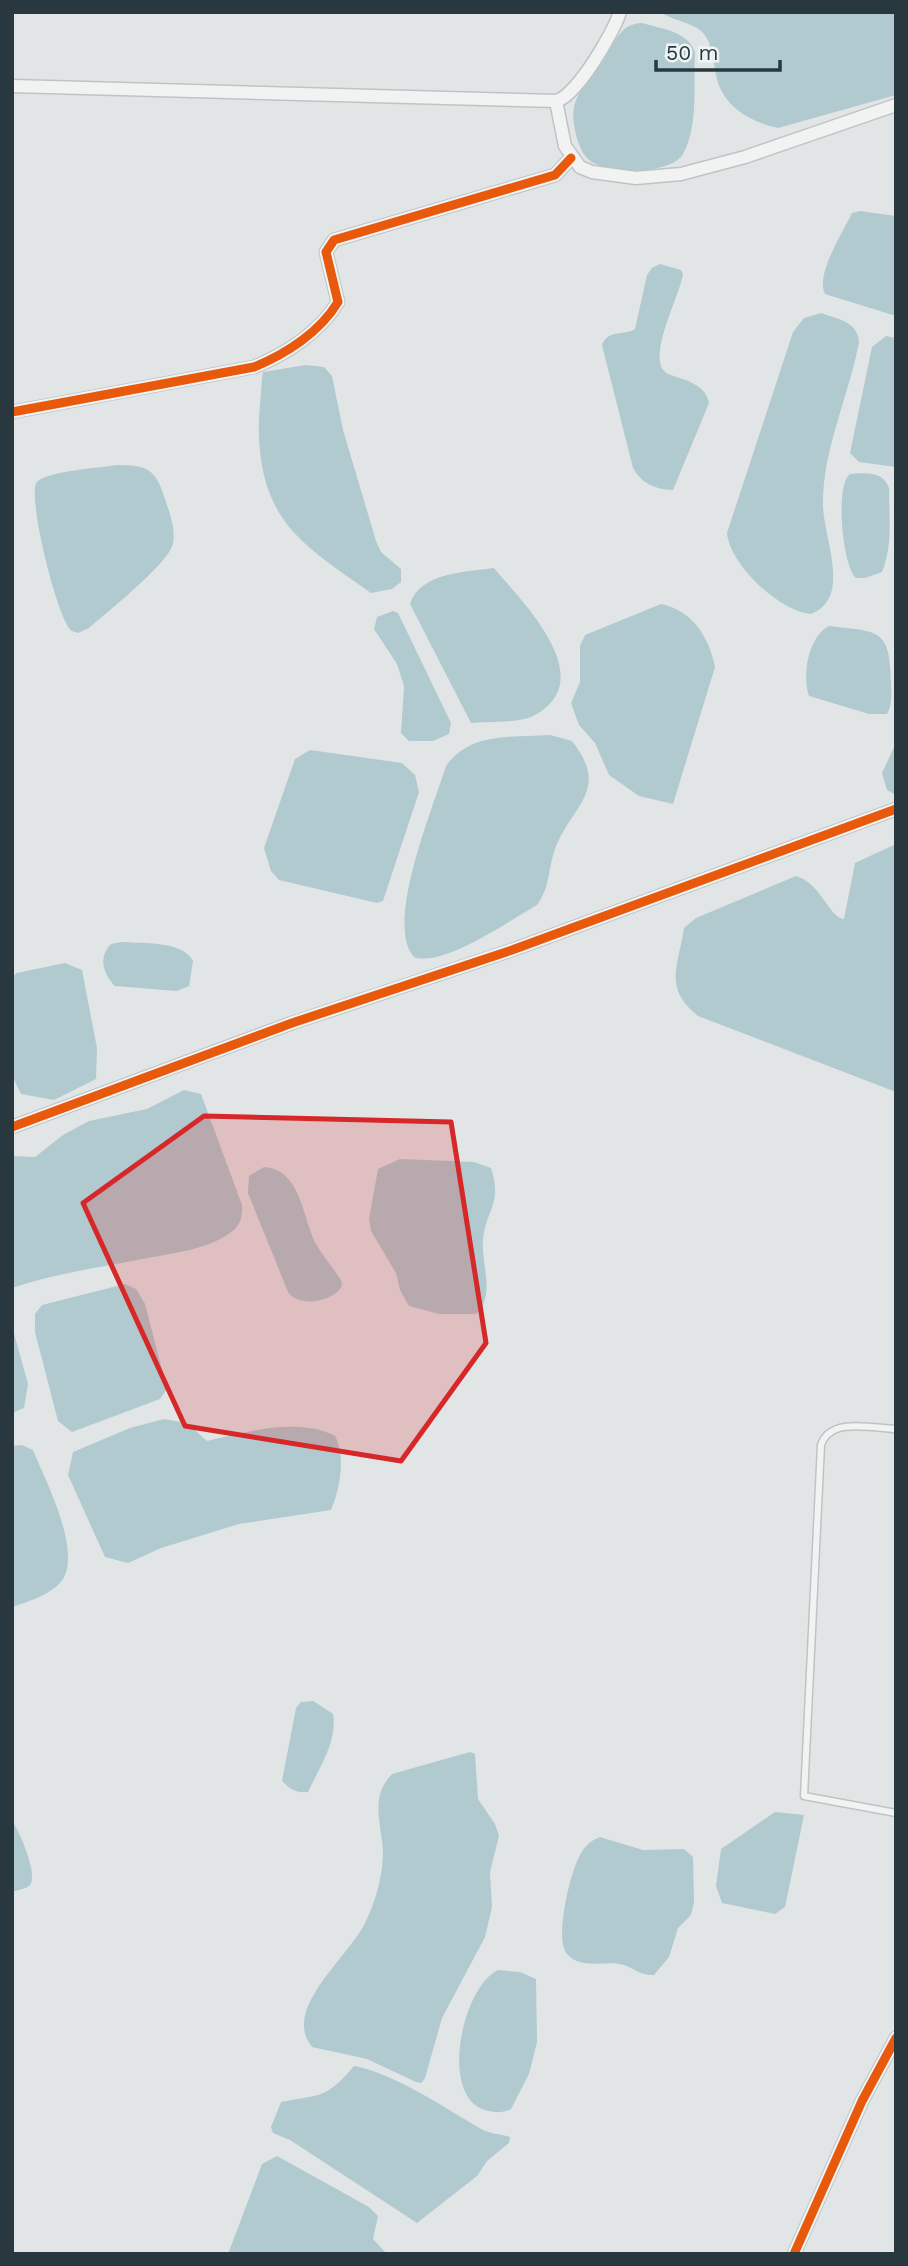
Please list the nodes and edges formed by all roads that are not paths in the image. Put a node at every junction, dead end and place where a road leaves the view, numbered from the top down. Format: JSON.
{"nodes":[{"id":1,"x":620,"y":12,"type":"edge"},
{"id":2,"x":12,"y":86,"type":"edge"},
{"id":3,"x":556,"y":101,"type":"junction"},
{"id":4,"x":896,"y":105,"type":"edge"},
{"id":5,"x":571,"y":158,"type":"junction"},
{"id":6,"x":12,"y":412,"type":"edge"},
{"id":7,"x":896,"y":809,"type":"edge"},
{"id":8,"x":12,"y":1127,"type":"edge"},
{"id":9,"x":896,"y":1429,"type":"edge"},
{"id":10,"x":896,"y":1813,"type":"edge"},
{"id":11,"x":896,"y":2038,"type":"edge"},
{"id":12,"x":794,"y":2254,"type":"edge"}],
"edges":[{"from":1,"to":3,"type":"street"},
{"from":2,"to":3,"type":"street"},
{"from":3,"to":5,"type":"street"},
{"from":4,"to":5,"type":"street"},
{"from":5,"to":6,"type":"street"},
{"from":7,"to":8,"type":"street"},
{"from":9,"to":10,"type":"lane"},
{"from":11,"to":12,"type":"street"}]}
